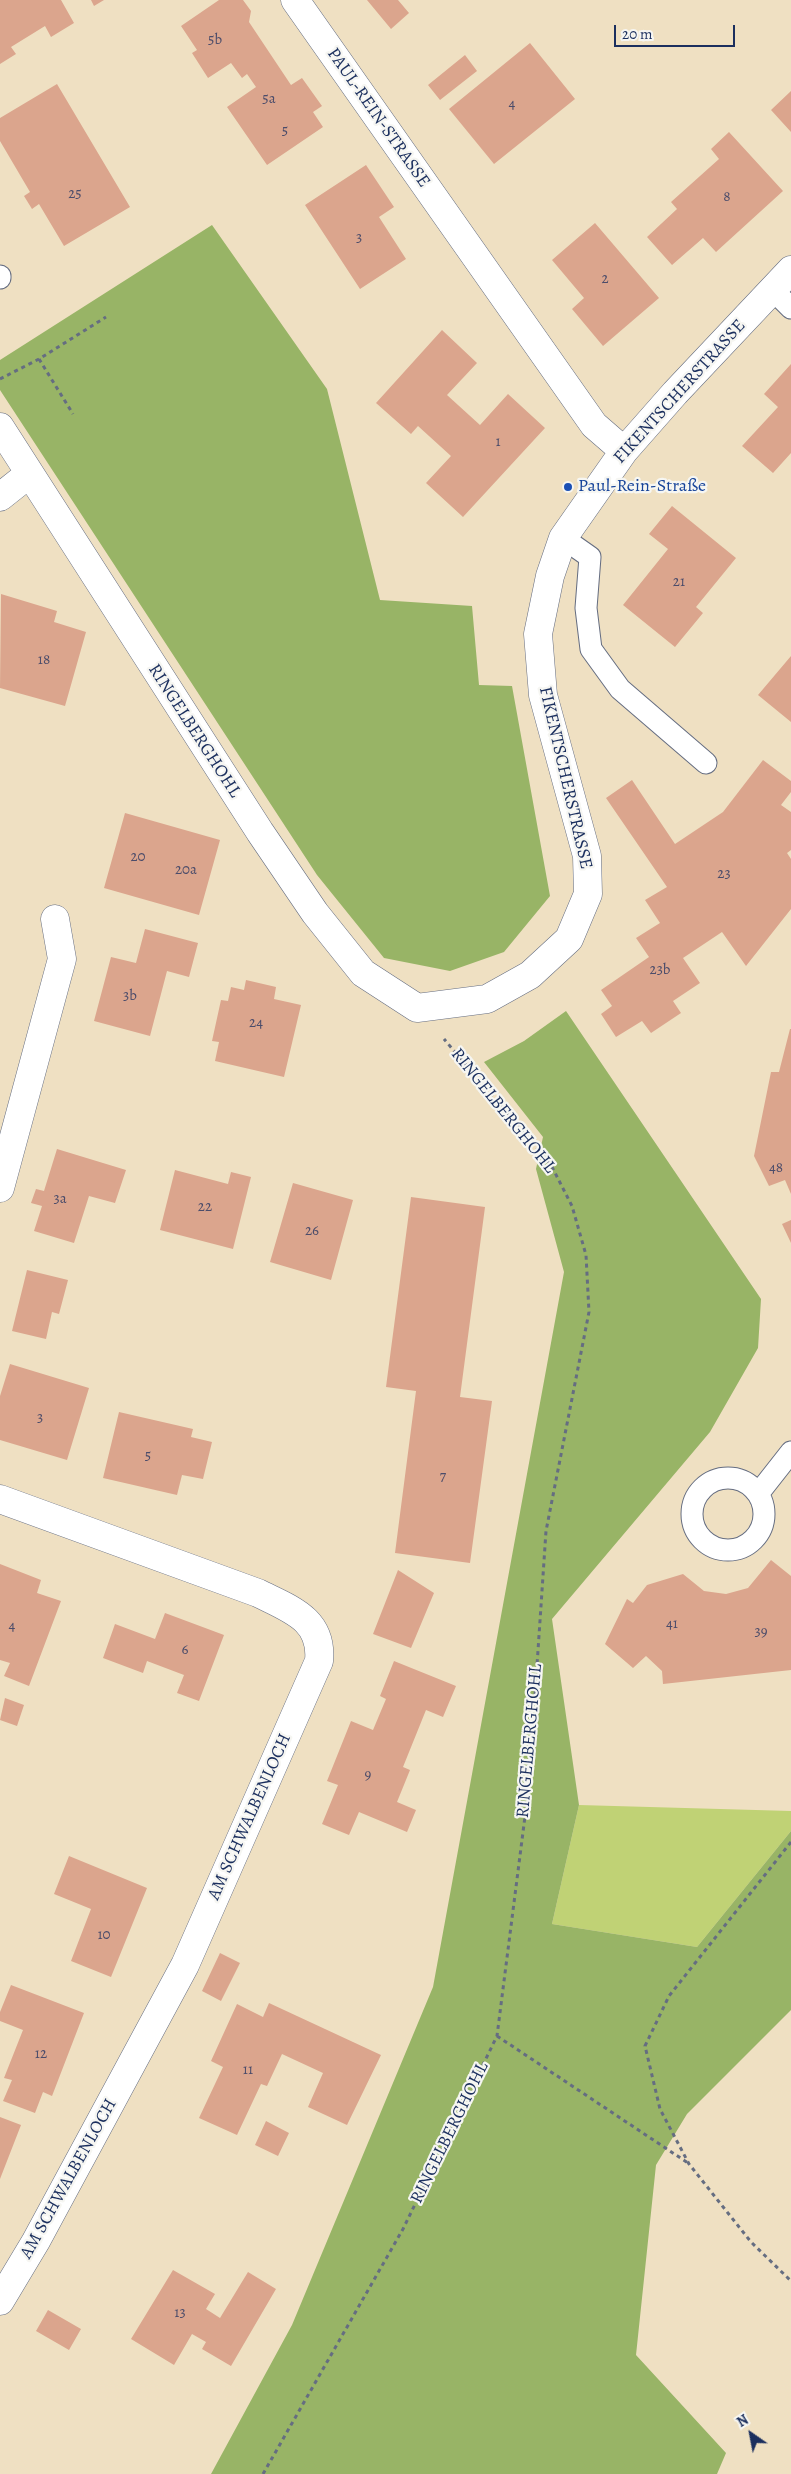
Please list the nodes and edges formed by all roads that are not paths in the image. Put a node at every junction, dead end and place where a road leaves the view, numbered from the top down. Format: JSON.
{"nodes":[{"id":1,"x":295,"y":0,"type":"edge"},
{"id":2,"x":791,"y":270,"type":"edge"},
{"id":3,"x":782,"y":299,"type":"edge"},
{"id":4,"x":0,"y":427,"type":"edge"},
{"id":5,"x":624,"y":452,"type":"junction"},
{"id":6,"x":29,"y":474,"type":"junction"},
{"id":7,"x":0,"y":497,"type":"edge"},
{"id":8,"x":562,"y":538,"type":"junction"},
{"id":9,"x":706,"y":762,"type":"dead end"},
{"id":10,"x":55,"y":919,"type":"dead end"},
{"id":11,"x":488,"y":999,"type":"joint"},
{"id":12,"x":0,"y":1188,"type":"edge"},
{"id":13,"x":791,"y":1452,"type":"edge"},
{"id":14,"x":758,"y":1494,"type":"dead end"},
{"id":15,"x":0,"y":1499,"type":"edge"},
{"id":16,"x":0,"y":2301,"type":"edge"}],
"edges":[{"from":1,"to":5,"type":"street","name":"PAUL-REIN-STRASSE"},
{"from":2,"to":3,"type":"street","name":"FIKENTSCHERSTRASSE"},
{"from":3,"to":5,"type":"street","name":"FIKENTSCHERSTRASSE"},
{"from":4,"to":6,"type":"street","name":"RINGELBERGHOHL"},
{"from":5,"to":8,"type":"street","name":"FIKENTSCHERSTRASSE"},
{"from":6,"to":7,"type":"street"},
{"from":6,"to":11,"type":"street","name":"RINGELBERGHOHL"},
{"from":8,"to":9,"type":"lane"},
{"from":8,"to":11,"type":"street","name":"FIKENTSCHERSTRASSE"},
{"from":10,"to":12,"type":"street"},
{"from":13,"to":14,"type":"lane"},
{"from":15,"to":16,"type":"street","name":"AM SCHWALBENLOCH"}]}
